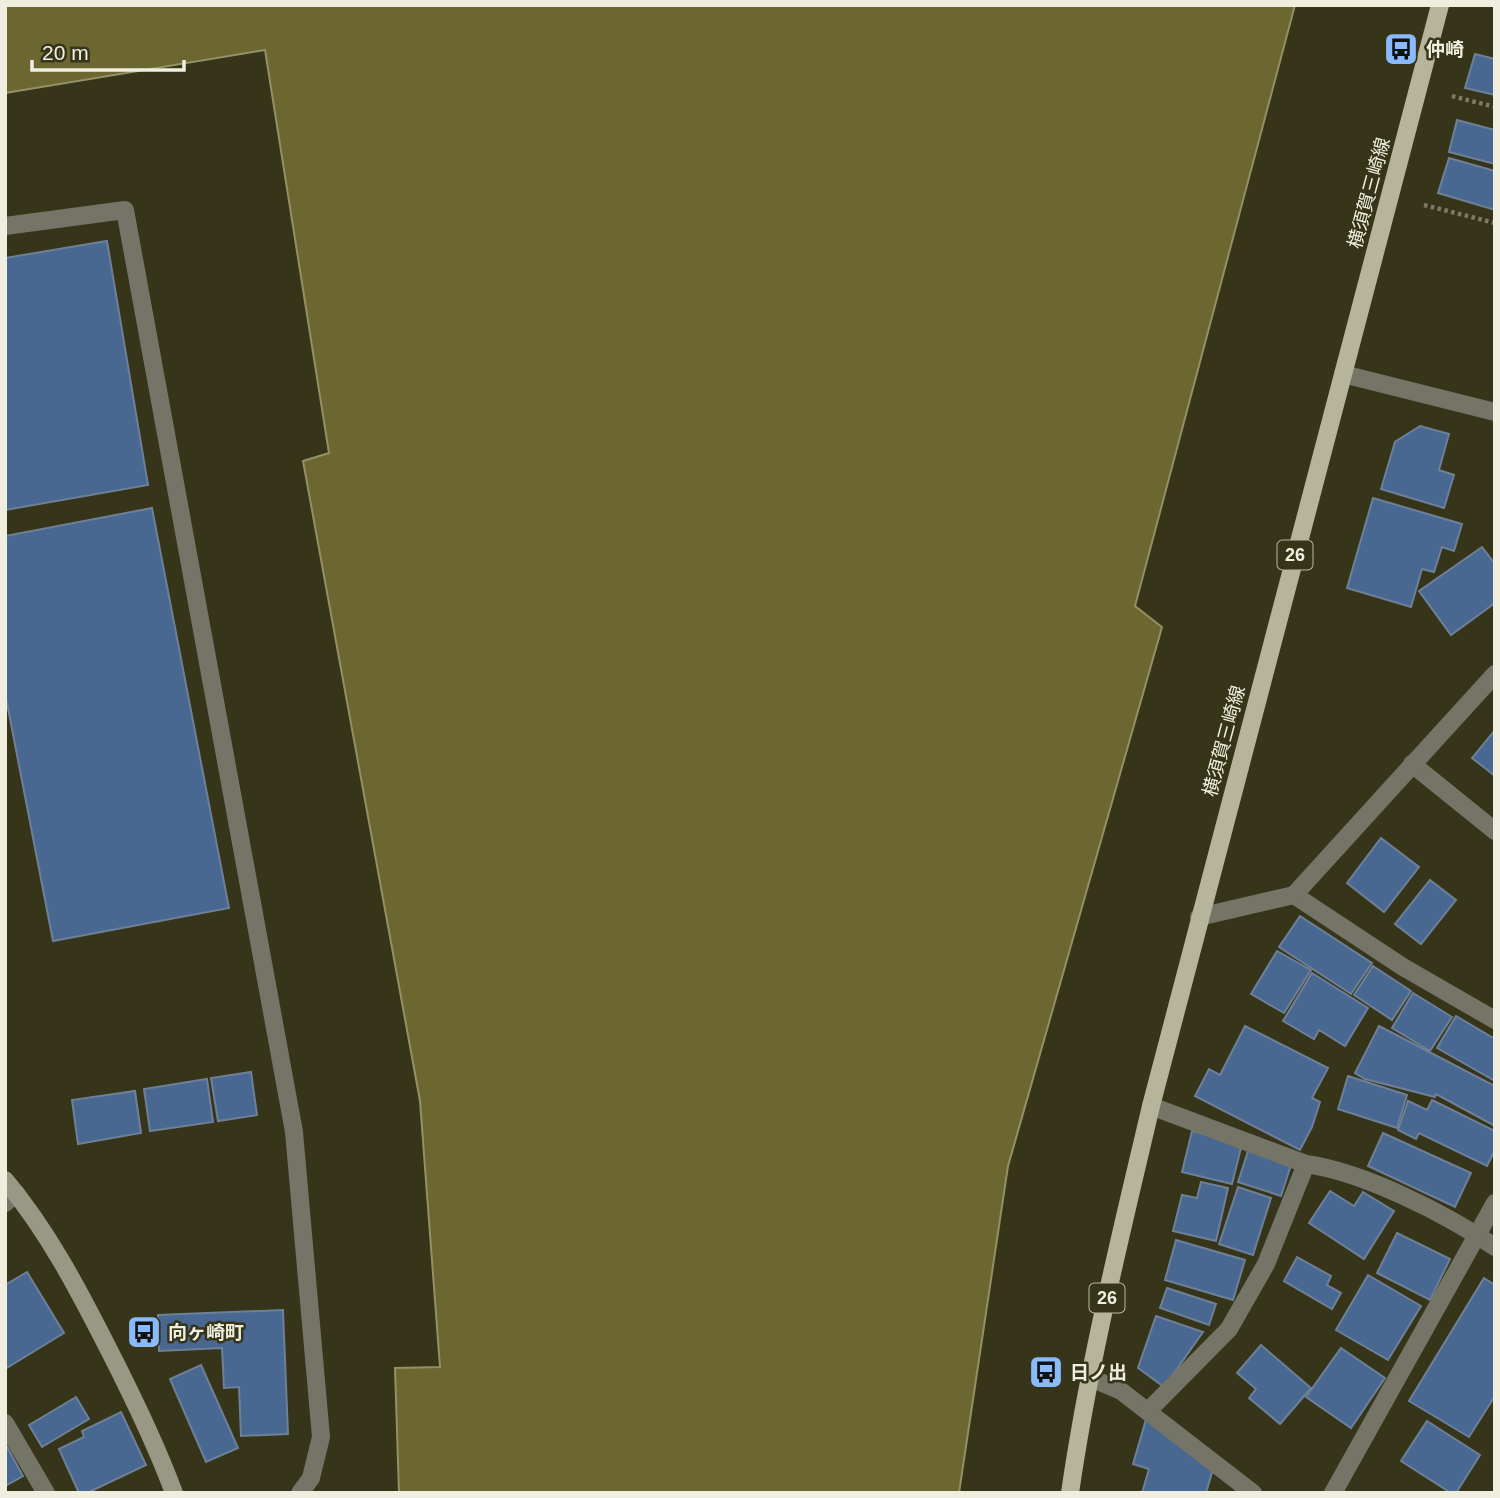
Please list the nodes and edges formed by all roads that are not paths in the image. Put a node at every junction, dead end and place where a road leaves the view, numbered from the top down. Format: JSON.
{"nodes":[{"id":1,"x":1440,"y":5,"type":"edge"},
{"id":2,"x":5,"y":226,"type":"edge"},
{"id":3,"x":1343,"y":374,"type":"junction"},
{"id":4,"x":1495,"y":412,"type":"edge"},
{"id":5,"x":1495,"y":674,"type":"edge"},
{"id":6,"x":1412,"y":764,"type":"junction"},
{"id":7,"x":1495,"y":831,"type":"edge"},
{"id":8,"x":1294,"y":895,"type":"junction"},
{"id":9,"x":1199,"y":917,"type":"junction"},
{"id":10,"x":1495,"y":1020,"type":"edge"},
{"id":11,"x":1151,"y":1105,"type":"junction"},
{"id":12,"x":1306,"y":1164,"type":"junction"},
{"id":13,"x":9,"y":1192,"type":"edge"},
{"id":14,"x":1495,"y":1203,"type":"edge"},
{"id":15,"x":1477,"y":1235,"type":"junction"},
{"id":16,"x":1495,"y":1248,"type":"edge"},
{"id":17,"x":1091,"y":1378,"type":"junction"},
{"id":18,"x":1148,"y":1411,"type":"junction"},
{"id":19,"x":5,"y":1423,"type":"edge"},
{"id":20,"x":46,"y":1493,"type":"edge"},
{"id":21,"x":174,"y":1493,"type":"edge"},
{"id":22,"x":300,"y":1493,"type":"edge"},
{"id":23,"x":1070,"y":1493,"type":"edge"},
{"id":24,"x":1253,"y":1493,"type":"edge"},
{"id":25,"x":1333,"y":1493,"type":"edge"}],
"edges":[{"from":1,"to":3,"type":"main road","name":"横須賀三崎線","number":"26"},
{"from":2,"to":22,"type":"street"},
{"from":3,"to":4,"type":"street"},
{"from":3,"to":9,"type":"main road","name":"横須賀三崎線","number":"26"},
{"from":5,"to":6,"type":"street"},
{"from":6,"to":7,"type":"street"},
{"from":6,"to":8,"type":"street"},
{"from":8,"to":9,"type":"street"},
{"from":8,"to":10,"type":"street"},
{"from":9,"to":11,"type":"main road","name":"横須賀三崎線","number":"26"},
{"from":11,"to":12,"type":"street"},
{"from":11,"to":17,"type":"main road","name":"横須賀三崎線","number":"26"},
{"from":12,"to":15,"type":"street"},
{"from":12,"to":18,"type":"street"},
{"from":13,"to":21,"type":"street"},
{"from":14,"to":15,"type":"street"},
{"from":15,"to":16,"type":"street"},
{"from":15,"to":25,"type":"street"},
{"from":17,"to":18,"type":"street"},
{"from":17,"to":23,"type":"main road","name":"横須賀三崎線","number":"26"},
{"from":18,"to":24,"type":"street"},
{"from":19,"to":20,"type":"street"}]}
